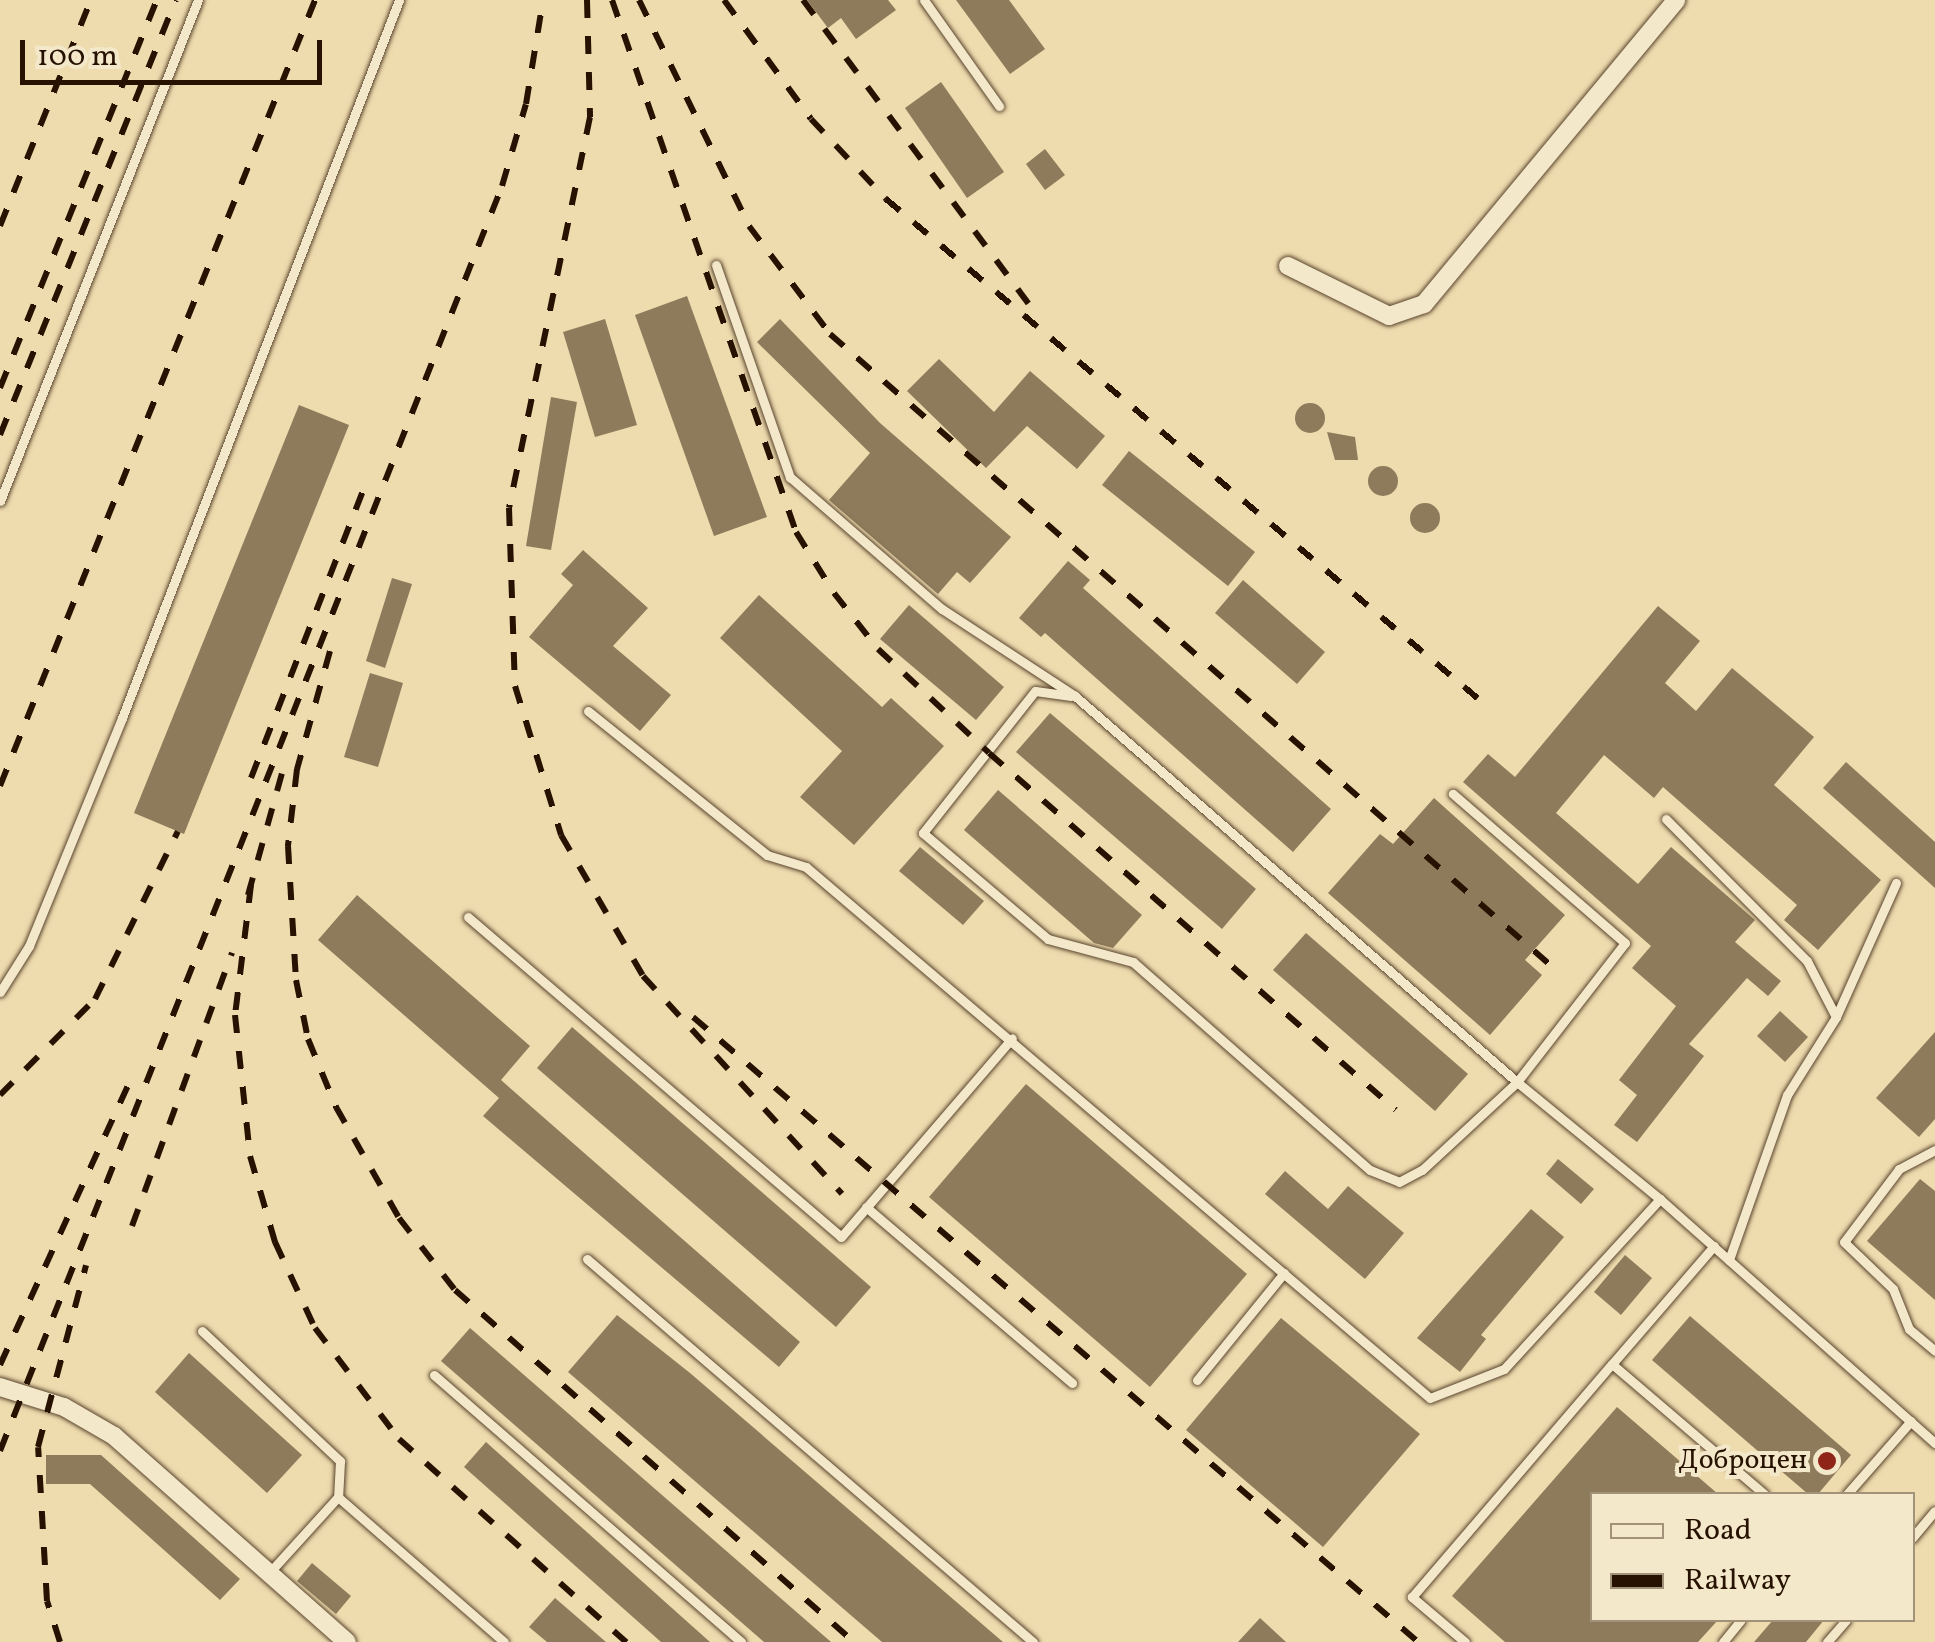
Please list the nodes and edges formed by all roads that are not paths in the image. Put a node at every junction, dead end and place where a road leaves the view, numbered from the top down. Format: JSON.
{"nodes":[{"id":1,"x":198,"y":0,"type":"edge"},
{"id":2,"x":399,"y":0,"type":"edge"},
{"id":3,"x":924,"y":0,"type":"edge"},
{"id":4,"x":1676,"y":0,"type":"edge"},
{"id":5,"x":999,"y":106,"type":"dead end"},
{"id":6,"x":716,"y":266,"type":"dead end"},
{"id":7,"x":1288,"y":266,"type":"dead end"},
{"id":8,"x":0,"y":501,"type":"edge"},
{"id":9,"x":1075,"y":696,"type":"junction"},
{"id":10,"x":588,"y":710,"type":"dead end"},
{"id":11,"x":1453,"y":794,"type":"dead end"},
{"id":12,"x":1666,"y":818,"type":"dead end"},
{"id":13,"x":1896,"y":883,"type":"dead end"},
{"id":14,"x":468,"y":916,"type":"dead end"},
{"id":15,"x":0,"y":992,"type":"edge"},
{"id":16,"x":1836,"y":1017,"type":"junction"},
{"id":17,"x":1012,"y":1038,"type":"junction"},
{"id":18,"x":1516,"y":1082,"type":"junction"},
{"id":19,"x":1935,"y":1150,"type":"edge"},
{"id":20,"x":1660,"y":1199,"type":"junction"},
{"id":21,"x":866,"y":1207,"type":"junction"},
{"id":22,"x":1714,"y":1246,"type":"junction"},
{"id":23,"x":588,"y":1260,"type":"dead end"},
{"id":24,"x":1729,"y":1260,"type":"junction"},
{"id":25,"x":1284,"y":1273,"type":"junction"},
{"id":26,"x":202,"y":1331,"type":"dead end"},
{"id":27,"x":1935,"y":1351,"type":"edge"},
{"id":28,"x":1612,"y":1364,"type":"junction"},
{"id":29,"x":434,"y":1375,"type":"dead end"},
{"id":30,"x":1197,"y":1380,"type":"dead end"},
{"id":31,"x":1072,"y":1384,"type":"dead end"},
{"id":32,"x":0,"y":1388,"type":"edge"},
{"id":33,"x":1911,"y":1421,"type":"junction"},
{"id":34,"x":1935,"y":1443,"type":"edge"},
{"id":35,"x":1762,"y":1492,"type":"edge"},
{"id":36,"x":1850,"y":1492,"type":"edge"},
{"id":37,"x":338,"y":1497,"type":"junction"},
{"id":38,"x":1935,"y":1511,"type":"edge"},
{"id":39,"x":1915,"y":1534,"type":"edge"},
{"id":40,"x":270,"y":1574,"type":"junction"},
{"id":41,"x":1740,"y":1622,"type":"edge"},
{"id":42,"x":1844,"y":1622,"type":"edge"},
{"id":43,"x":347,"y":1642,"type":"edge"},
{"id":44,"x":504,"y":1642,"type":"edge"},
{"id":45,"x":740,"y":1642,"type":"edge"},
{"id":46,"x":1033,"y":1642,"type":"edge"},
{"id":47,"x":1465,"y":1642,"type":"edge"},
{"id":48,"x":1722,"y":1642,"type":"edge"},
{"id":49,"x":1827,"y":1642,"type":"edge"}],
"edges":[{"from":1,"to":8,"type":"lane"},
{"from":2,"to":15,"type":"lane"},
{"from":3,"to":5,"type":"lane"},
{"from":4,"to":7,"type":"street"},
{"from":6,"to":9,"type":"lane"},
{"from":9,"to":18,"type":"lane"},
{"from":9,"to":18,"type":"lane"},
{"from":10,"to":17,"type":"lane"},
{"from":11,"to":18,"type":"lane"},
{"from":12,"to":16,"type":"lane"},
{"from":13,"to":16,"type":"lane"},
{"from":14,"to":21,"type":"lane"},
{"from":16,"to":24,"type":"lane"},
{"from":17,"to":21,"type":"lane"},
{"from":17,"to":25,"type":"lane"},
{"from":18,"to":20,"type":"lane"},
{"from":19,"to":27,"type":"lane"},
{"from":20,"to":22,"type":"lane"},
{"from":20,"to":25,"type":"lane"},
{"from":21,"to":31,"type":"lane"},
{"from":22,"to":24,"type":"lane"},
{"from":22,"to":28,"type":"lane"},
{"from":23,"to":46,"type":"lane"},
{"from":24,"to":33,"type":"lane"},
{"from":25,"to":30,"type":"lane"},
{"from":26,"to":37,"type":"lane"},
{"from":28,"to":35,"type":"lane"},
{"from":28,"to":47,"type":"lane"},
{"from":29,"to":45,"type":"lane"},
{"from":32,"to":40,"type":"street"},
{"from":33,"to":34,"type":"lane"},
{"from":33,"to":36,"type":"lane"},
{"from":37,"to":40,"type":"lane"},
{"from":37,"to":44,"type":"lane"},
{"from":38,"to":39,"type":"lane"},
{"from":40,"to":43,"type":"street"},
{"from":41,"to":48,"type":"lane"},
{"from":42,"to":49,"type":"lane"}]}
